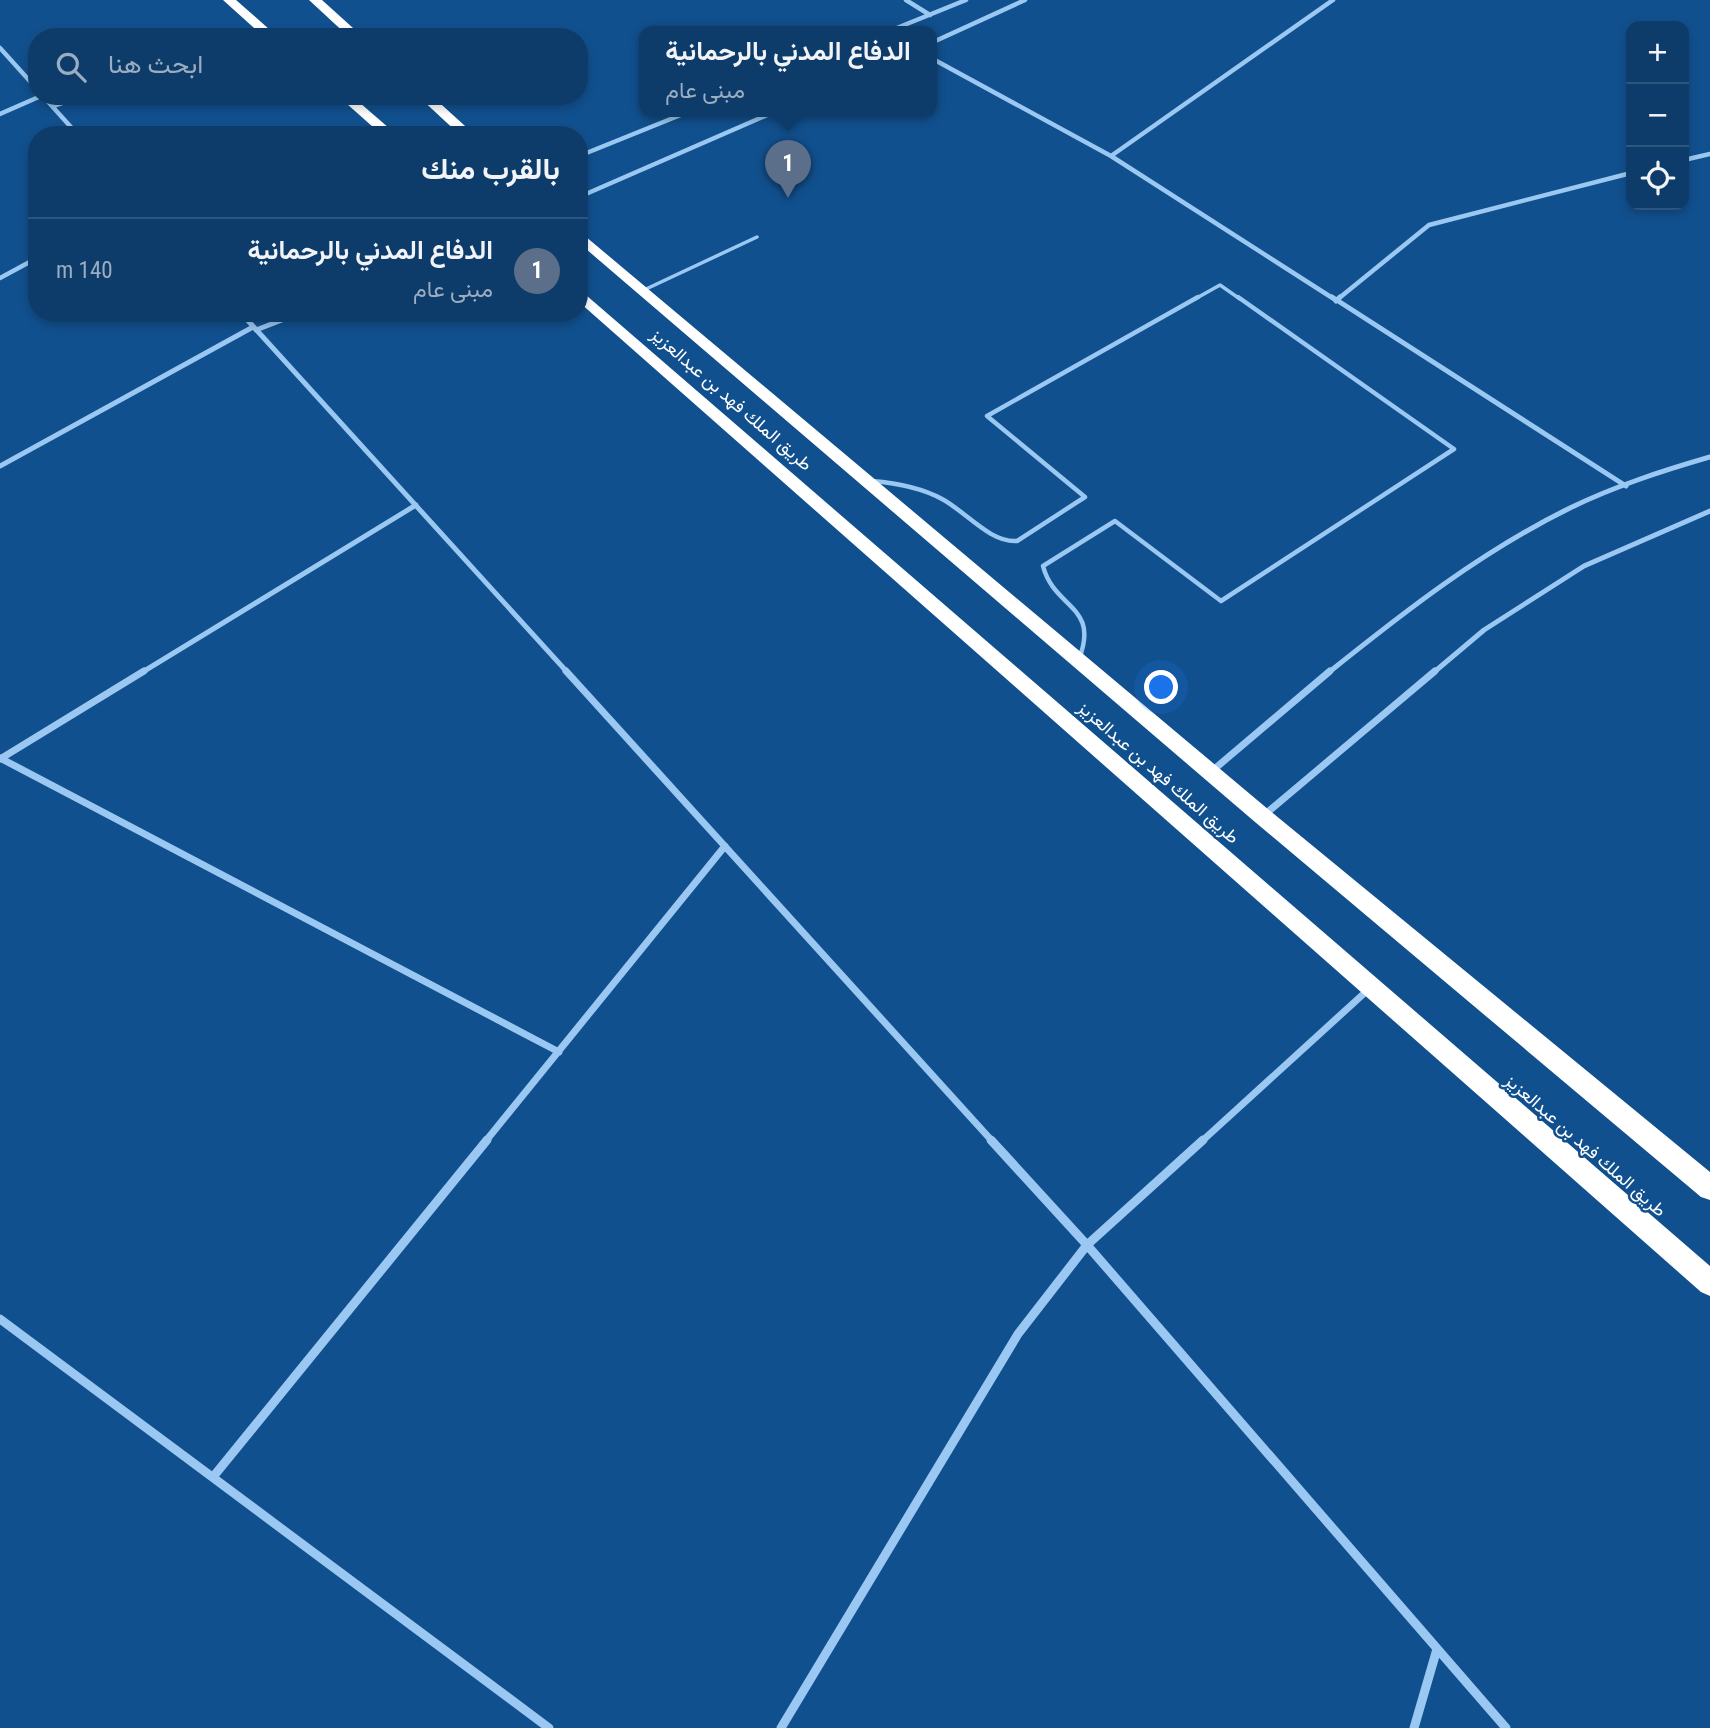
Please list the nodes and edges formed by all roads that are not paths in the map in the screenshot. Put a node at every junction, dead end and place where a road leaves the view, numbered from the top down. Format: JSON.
{"nodes":[{"id":1,"x":229,"y":0,"type":"edge"},
{"id":2,"x":315,"y":0,"type":"edge"},
{"id":3,"x":906,"y":0,"type":"edge"},
{"id":4,"x":966,"y":0,"type":"edge"},
{"id":5,"x":1025,"y":0,"type":"edge"},
{"id":6,"x":1332,"y":0,"type":"edge"},
{"id":7,"x":930,"y":15,"type":"junction"},
{"id":8,"x":902,"y":26,"type":"edge"},
{"id":9,"x":258,"y":28,"type":"edge"},
{"id":10,"x":347,"y":28,"type":"edge"},
{"id":11,"x":937,"y":41,"type":"edge"},
{"id":12,"x":0,"y":48,"type":"edge"},
{"id":13,"x":937,"y":61,"type":"edge"},
{"id":14,"x":28,"y":79,"type":"edge"},
{"id":15,"x":28,"y":102,"type":"edge"},
{"id":16,"x":56,"y":105,"type":"edge"},
{"id":17,"x":355,"y":105,"type":"edge"},
{"id":18,"x":434,"y":105,"type":"edge"},
{"id":19,"x":53,"y":106,"type":"joint"},
{"id":20,"x":0,"y":114,"type":"edge"},
{"id":21,"x":676,"y":117,"type":"edge"},
{"id":22,"x":763,"y":117,"type":"edge"},
{"id":23,"x":70,"y":126,"type":"edge"},
{"id":24,"x":379,"y":126,"type":"edge"},
{"id":25,"x":458,"y":126,"type":"edge"},
{"id":26,"x":588,"y":152,"type":"edge"},
{"id":27,"x":1710,"y":154,"type":"edge"},
{"id":28,"x":1111,"y":156,"type":"junction"},
{"id":29,"x":1689,"y":159,"type":"edge"},
{"id":30,"x":1626,"y":174,"type":"edge"},
{"id":31,"x":588,"y":194,"type":"edge"},
{"id":32,"x":757,"y":237,"type":"dead end"},
{"id":33,"x":588,"y":243,"type":"edge"},
{"id":34,"x":28,"y":263,"type":"edge"},
{"id":35,"x":0,"y":278,"type":"edge"},
{"id":36,"x":644,"y":290,"type":"junction"},
{"id":37,"x":1336,"y":300,"type":"junction"},
{"id":38,"x":588,"y":302,"type":"edge"},
{"id":39,"x":248,"y":322,"type":"edge"},
{"id":40,"x":272,"y":322,"type":"edge"},
{"id":41,"x":254,"y":328,"type":"junction"},
{"id":42,"x":1710,"y":457,"type":"edge"},
{"id":43,"x":0,"y":466,"type":"edge"},
{"id":44,"x":869,"y":480,"type":"junction"},
{"id":45,"x":1626,"y":486,"type":"junction"},
{"id":46,"x":416,"y":505,"type":"junction"},
{"id":47,"x":1710,"y":511,"type":"edge"},
{"id":48,"x":1079,"y":659,"type":"junction"},
{"id":49,"x":0,"y":758,"type":"edge"},
{"id":50,"x":1212,"y":771,"type":"junction"},
{"id":51,"x":1262,"y":816,"type":"junction"},
{"id":52,"x":725,"y":846,"type":"junction"},
{"id":53,"x":1373,"y":985,"type":"junction"},
{"id":54,"x":559,"y":1052,"type":"junction"},
{"id":55,"x":1710,"y":1188,"type":"edge"},
{"id":56,"x":1087,"y":1245,"type":"junction"},
{"id":57,"x":1710,"y":1283,"type":"edge"},
{"id":58,"x":0,"y":1319,"type":"edge"},
{"id":59,"x":213,"y":1477,"type":"junction"},
{"id":60,"x":1437,"y":1649,"type":"junction"},
{"id":61,"x":549,"y":1728,"type":"edge"},
{"id":62,"x":781,"y":1728,"type":"edge"},
{"id":63,"x":1414,"y":1728,"type":"edge"},
{"id":64,"x":1506,"y":1728,"type":"edge"}],
"edges":[{"from":1,"to":9,"type":"highway"},
{"from":2,"to":10,"type":"highway"},
{"from":3,"to":7,"type":"street"},
{"from":4,"to":7,"type":"street"},
{"from":5,"to":11,"type":"street"},
{"from":6,"to":28,"type":"street"},
{"from":7,"to":8,"type":"street"},
{"from":12,"to":14,"type":"street"},
{"from":13,"to":28,"type":"street"},
{"from":15,"to":20,"type":"street"},
{"from":16,"to":19,"type":"street"},
{"from":17,"to":24,"type":"highway"},
{"from":18,"to":25,"type":"highway"},
{"from":19,"to":23,"type":"street"},
{"from":21,"to":26,"type":"street"},
{"from":22,"to":31,"type":"street"},
{"from":27,"to":29,"type":"street"},
{"from":28,"to":37,"type":"street"},
{"from":30,"to":37,"type":"street"},
{"from":32,"to":36,"type":"lane"},
{"from":33,"to":36,"type":"highway","name":"طريق الملك فهد بن عبدالعزيز"},
{"from":34,"to":35,"type":"street"},
{"from":36,"to":44,"type":"highway","name":"طريق الملك فهد بن عبدالعزيز"},
{"from":37,"to":45,"type":"street"},
{"from":38,"to":53,"type":"highway","name":"طريق الملك فهد بن عبدالعزيز"},
{"from":39,"to":41,"type":"street"},
{"from":40,"to":41,"type":"street"},
{"from":41,"to":43,"type":"street"},
{"from":41,"to":46,"type":"street"},
{"from":42,"to":45,"type":"street"},
{"from":44,"to":48,"type":"highway","name":"طريق الملك فهد بن عبدالعزيز"},
{"from":44,"to":48,"type":"lane"},
{"from":45,"to":50,"type":"street"},
{"from":46,"to":49,"type":"street"},
{"from":46,"to":52,"type":"street"},
{"from":47,"to":51,"type":"street"},
{"from":48,"to":50,"type":"highway","name":"طريق الملك فهد بن عبدالعزيز"},
{"from":49,"to":54,"type":"street"},
{"from":50,"to":51,"type":"highway","name":"طريق الملك فهد بن عبدالعزيز"},
{"from":51,"to":55,"type":"highway","name":"طريق الملك فهد بن عبدالعزيز"},
{"from":52,"to":54,"type":"street"},
{"from":52,"to":56,"type":"street"},
{"from":53,"to":56,"type":"street"},
{"from":53,"to":57,"type":"highway","name":"طريق الملك فهد بن عبدالعزيز"},
{"from":54,"to":59,"type":"street"},
{"from":56,"to":60,"type":"street"},
{"from":56,"to":62,"type":"street"},
{"from":58,"to":59,"type":"street"},
{"from":59,"to":61,"type":"street"},
{"from":60,"to":63,"type":"street"},
{"from":60,"to":64,"type":"street"}]}
